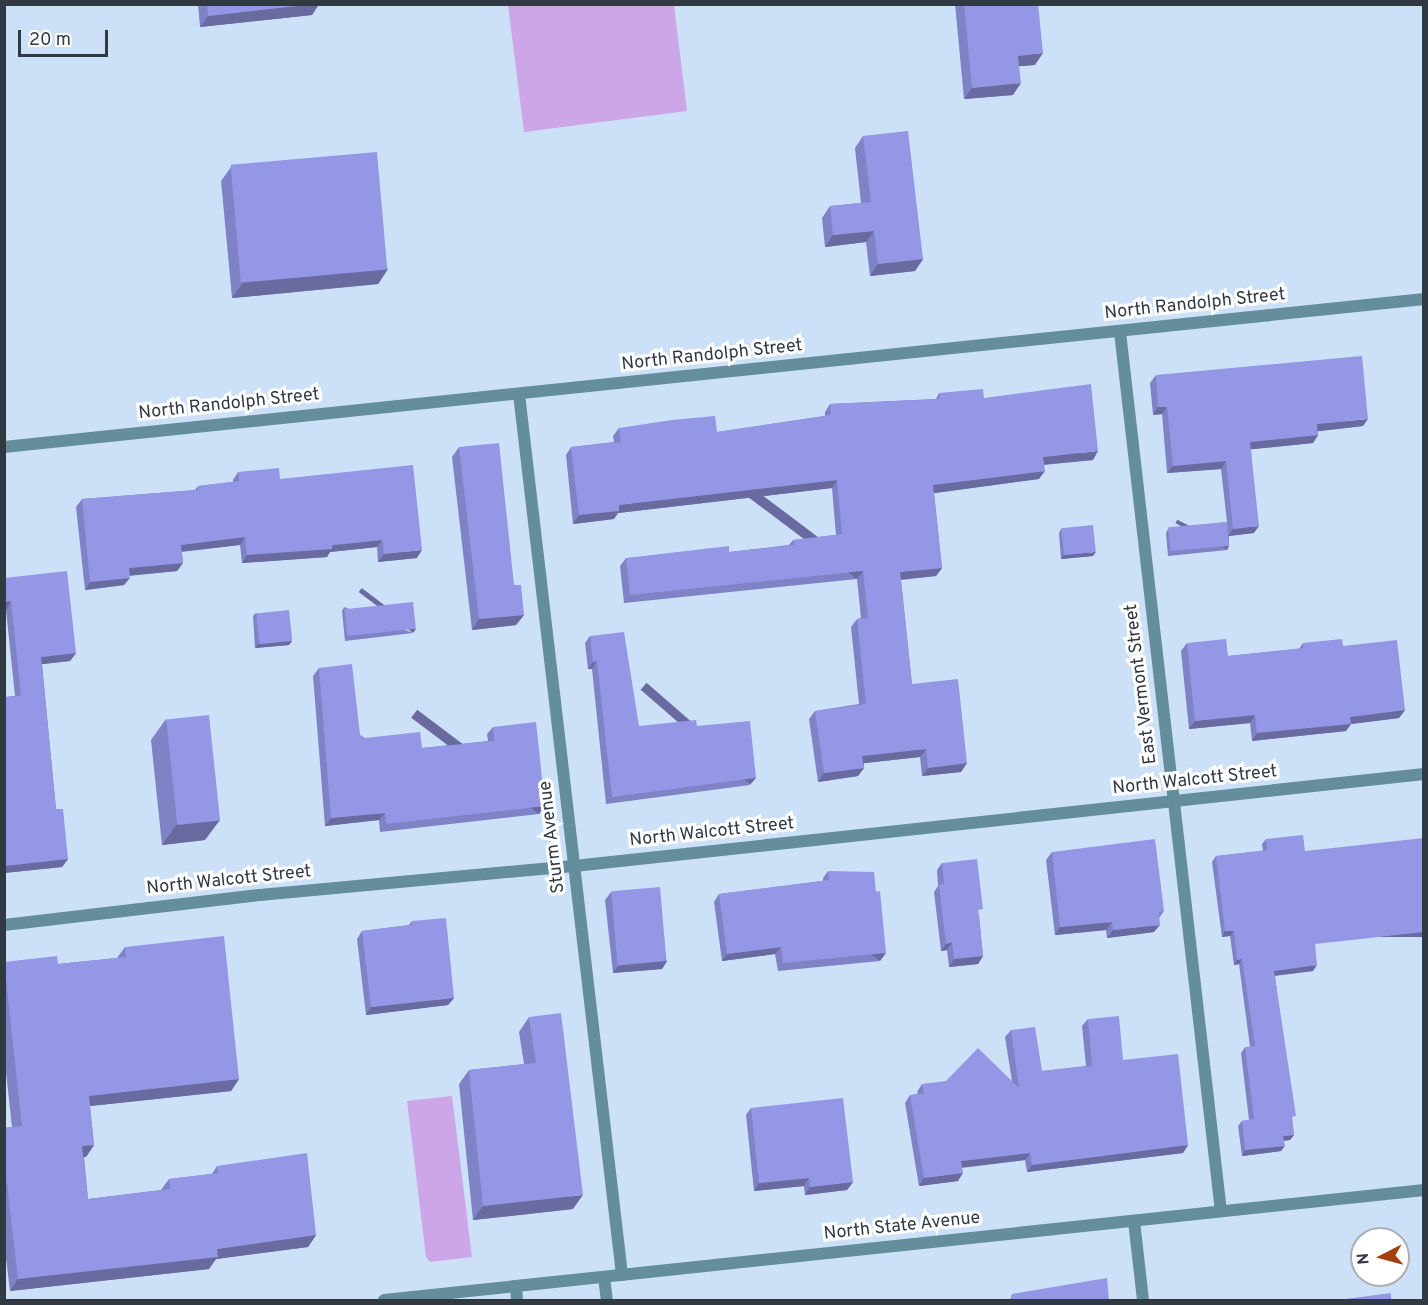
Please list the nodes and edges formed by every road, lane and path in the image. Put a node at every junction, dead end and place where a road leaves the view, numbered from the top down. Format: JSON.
{"nodes":[{"id":1,"x":1424,"y":299,"type":"edge"},
{"id":2,"x":1120,"y":332,"type":"junction"},
{"id":3,"x":519,"y":394,"type":"junction"},
{"id":4,"x":4,"y":447,"type":"edge"},
{"id":5,"x":1424,"y":774,"type":"edge"},
{"id":6,"x":1173,"y":802,"type":"junction"},
{"id":7,"x":574,"y":866,"type":"junction"},
{"id":8,"x":4,"y":925,"type":"edge"},
{"id":9,"x":1424,"y":1190,"type":"edge"},
{"id":10,"x":1221,"y":1212,"type":"junction"},
{"id":11,"x":1134,"y":1221,"type":"junction"},
{"id":12,"x":622,"y":1275,"type":"junction"},
{"id":13,"x":604,"y":1277,"type":"junction"},
{"id":14,"x":516,"y":1286,"type":"junction"},
{"id":15,"x":384,"y":1300,"type":"edge"},
{"id":16,"x":518,"y":1300,"type":"edge"},
{"id":17,"x":607,"y":1300,"type":"edge"},
{"id":18,"x":1143,"y":1300,"type":"edge"}],
"edges":[{"from":1,"to":2,"type":"street","name":"North Randolph Street"},
{"from":2,"to":3,"type":"street","name":"North Randolph Street"},
{"from":2,"to":6,"type":"street","name":"East Vermont Street"},
{"from":3,"to":4,"type":"street","name":"North Randolph Street"},
{"from":3,"to":7,"type":"street","name":"Sturm Avenue"},
{"from":5,"to":6,"type":"street","name":"North Walcott Street"},
{"from":6,"to":7,"type":"street","name":"North Walcott Street"},
{"from":6,"to":10,"type":"street","name":"East Vermont Street"},
{"from":7,"to":8,"type":"street","name":"North Walcott Street"},
{"from":7,"to":12,"type":"street","name":"Sturm Avenue"},
{"from":9,"to":10,"type":"street","name":"North State Avenue"},
{"from":10,"to":11,"type":"street","name":"North State Avenue"},
{"from":11,"to":12,"type":"street","name":"North State Avenue"},
{"from":11,"to":18,"type":"street"},
{"from":12,"to":13,"type":"street","name":"North State Avenue"},
{"from":13,"to":14,"type":"street","name":"North State Avenue"},
{"from":13,"to":17,"type":"street"},
{"from":14,"to":15,"type":"street","name":"North State Avenue"},
{"from":14,"to":16,"type":"street"}]}
